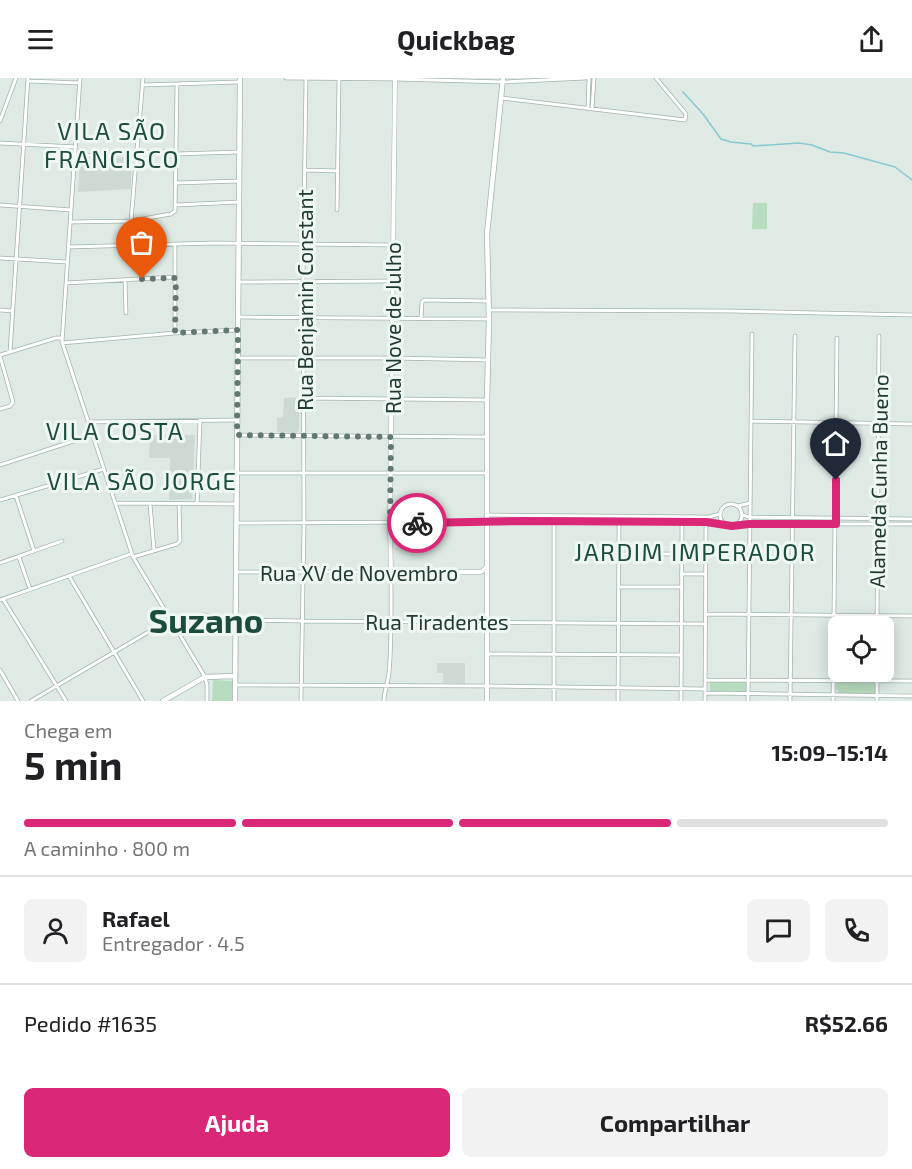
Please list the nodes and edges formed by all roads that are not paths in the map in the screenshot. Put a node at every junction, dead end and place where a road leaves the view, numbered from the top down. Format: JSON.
{"nodes":[{"id":1,"x":16,"y":78,"type":"edge"},
{"id":2,"x":80,"y":78,"type":"edge"},
{"id":3,"x":142,"y":78,"type":"edge"},
{"id":4,"x":286,"y":78,"type":"edge"},
{"id":5,"x":306,"y":78,"type":"edge"},
{"id":6,"x":339,"y":78,"type":"edge"},
{"id":7,"x":587,"y":78,"type":"edge"},
{"id":8,"x":594,"y":78,"type":"edge"},
{"id":9,"x":656,"y":78,"type":"edge"},
{"id":10,"x":371,"y":79,"type":"edge"},
{"id":11,"x":395,"y":79,"type":"edge"},
{"id":12,"x":434,"y":79,"type":"edge"},
{"id":13,"x":28,"y":80,"type":"edge"},
{"id":14,"x":240,"y":80,"type":"edge"},
{"id":15,"x":503,"y":80,"type":"edge"},
{"id":16,"x":80,"y":83,"type":"junction"},
{"id":17,"x":177,"y":84,"type":"junction"},
{"id":18,"x":142,"y":85,"type":"junction"},
{"id":19,"x":501,"y":98,"type":"junction"},
{"id":20,"x":590,"y":108,"type":"junction"},
{"id":21,"x":0,"y":121,"type":"edge"},
{"id":22,"x":0,"y":143,"type":"edge"},
{"id":23,"x":23,"y":144,"type":"junction"},
{"id":24,"x":76,"y":147,"type":"junction"},
{"id":25,"x":239,"y":152,"type":"junction"},
{"id":26,"x":176,"y":153,"type":"junction"},
{"id":27,"x":136,"y":154,"type":"junction"},
{"id":28,"x":75,"y":156,"type":"junction"},
{"id":29,"x":305,"y":170,"type":"junction"},
{"id":30,"x":338,"y":171,"type":"junction"},
{"id":31,"x":239,"y":181,"type":"junction"},
{"id":32,"x":176,"y":183,"type":"junction"},
{"id":33,"x":239,"y":202,"type":"junction"},
{"id":34,"x":0,"y":205,"type":"edge"},
{"id":35,"x":176,"y":205,"type":"junction"},
{"id":36,"x":20,"y":206,"type":"junction"},
{"id":37,"x":71,"y":210,"type":"junction"},
{"id":38,"x":337,"y":210,"type":"dead end"},
{"id":39,"x":131,"y":221,"type":"junction"},
{"id":40,"x":71,"y":222,"type":"junction"},
{"id":41,"x":238,"y":243,"type":"junction"},
{"id":42,"x":304,"y":243,"type":"junction"},
{"id":43,"x":175,"y":244,"type":"junction"},
{"id":44,"x":129,"y":245,"type":"junction"},
{"id":45,"x":392,"y":245,"type":"junction"},
{"id":46,"x":69,"y":247,"type":"junction"},
{"id":47,"x":0,"y":258,"type":"edge"},
{"id":48,"x":16,"y":259,"type":"junction"},
{"id":49,"x":68,"y":262,"type":"junction"},
{"id":50,"x":176,"y":278,"type":"junction"},
{"id":51,"x":125,"y":280,"type":"junction"},
{"id":52,"x":303,"y":280,"type":"junction"},
{"id":53,"x":392,"y":281,"type":"junction"},
{"id":54,"x":238,"y":282,"type":"junction"},
{"id":55,"x":66,"y":284,"type":"junction"},
{"id":56,"x":488,"y":301,"type":"junction"},
{"id":57,"x":0,"y":310,"type":"edge"},
{"id":58,"x":489,"y":310,"type":"junction"},
{"id":59,"x":13,"y":311,"type":"junction"},
{"id":60,"x":126,"y":313,"type":"dead end"},
{"id":61,"x":912,"y":315,"type":"edge"},
{"id":62,"x":238,"y":317,"type":"junction"},
{"id":63,"x":304,"y":318,"type":"junction"},
{"id":64,"x":392,"y":318,"type":"junction"},
{"id":65,"x":421,"y":318,"type":"junction"},
{"id":66,"x":489,"y":319,"type":"junction"},
{"id":67,"x":238,"y":330,"type":"junction"},
{"id":68,"x":175,"y":333,"type":"junction"},
{"id":69,"x":752,"y":334,"type":"dead end"},
{"id":70,"x":795,"y":336,"type":"dead end"},
{"id":71,"x":879,"y":336,"type":"dead end"},
{"id":72,"x":837,"y":338,"type":"dead end"},
{"id":73,"x":62,"y":340,"type":"junction"},
{"id":74,"x":10,"y":352,"type":"junction"},
{"id":75,"x":0,"y":356,"type":"edge"},
{"id":76,"x":304,"y":357,"type":"junction"},
{"id":77,"x":238,"y":358,"type":"junction"},
{"id":78,"x":392,"y":358,"type":"junction"},
{"id":79,"x":488,"y":360,"type":"junction"},
{"id":80,"x":304,"y":398,"type":"junction"},
{"id":81,"x":392,"y":399,"type":"junction"},
{"id":82,"x":487,"y":400,"type":"junction"},
{"id":83,"x":0,"y":409,"type":"edge"},
{"id":84,"x":200,"y":420,"type":"junction"},
{"id":85,"x":237,"y":420,"type":"junction"},
{"id":86,"x":751,"y":421,"type":"junction"},
{"id":87,"x":88,"y":422,"type":"junction"},
{"id":88,"x":793,"y":422,"type":"junction"},
{"id":89,"x":837,"y":423,"type":"junction"},
{"id":90,"x":879,"y":423,"type":"junction"},
{"id":91,"x":912,"y":424,"type":"edge"},
{"id":92,"x":92,"y":435,"type":"junction"},
{"id":93,"x":237,"y":435,"type":"junction"},
{"id":94,"x":303,"y":436,"type":"junction"},
{"id":95,"x":391,"y":437,"type":"junction"},
{"id":96,"x":487,"y":438,"type":"junction"},
{"id":97,"x":0,"y":465,"type":"edge"},
{"id":98,"x":104,"y":469,"type":"junction"},
{"id":99,"x":487,"y":472,"type":"junction"},
{"id":100,"x":237,"y":473,"type":"junction"},
{"id":101,"x":303,"y":473,"type":"junction"},
{"id":102,"x":391,"y":473,"type":"junction"},
{"id":103,"x":16,"y":495,"type":"junction"},
{"id":104,"x":0,"y":500,"type":"edge"},
{"id":105,"x":115,"y":503,"type":"junction"},
{"id":106,"x":750,"y":503,"type":"junction"},
{"id":107,"x":150,"y":504,"type":"junction"},
{"id":108,"x":178,"y":504,"type":"junction"},
{"id":109,"x":196,"y":504,"type":"junction"},
{"id":110,"x":237,"y":504,"type":"junction"},
{"id":111,"x":738,"y":506,"type":"junction"},
{"id":112,"x":720,"y":514,"type":"junction"},
{"id":113,"x":487,"y":515,"type":"junction"},
{"id":114,"x":742,"y":515,"type":"junction"},
{"id":115,"x":750,"y":517,"type":"junction"},
{"id":116,"x":792,"y":518,"type":"junction"},
{"id":117,"x":836,"y":519,"type":"junction"},
{"id":118,"x":879,"y":519,"type":"junction"},
{"id":119,"x":912,"y":519,"type":"edge"},
{"id":120,"x":554,"y":521,"type":"junction"},
{"id":121,"x":619,"y":521,"type":"junction"},
{"id":122,"x":304,"y":522,"type":"junction"},
{"id":123,"x":487,"y":522,"type":"junction"},
{"id":124,"x":682,"y":522,"type":"junction"},
{"id":125,"x":706,"y":522,"type":"junction"},
{"id":126,"x":237,"y":523,"type":"junction"},
{"id":127,"x":390,"y":523,"type":"junction"},
{"id":128,"x":749,"y":524,"type":"junction"},
{"id":129,"x":792,"y":524,"type":"junction"},
{"id":130,"x":836,"y":524,"type":"junction"},
{"id":131,"x":879,"y":524,"type":"junction"},
{"id":132,"x":912,"y":524,"type":"edge"},
{"id":133,"x":728,"y":525,"type":"junction"},
{"id":134,"x":735,"y":525,"type":"junction"},
{"id":135,"x":62,"y":541,"type":"dead end"},
{"id":136,"x":154,"y":550,"type":"junction"},
{"id":137,"x":34,"y":551,"type":"junction"},
{"id":138,"x":619,"y":554,"type":"junction"},
{"id":139,"x":681,"y":554,"type":"junction"},
{"id":140,"x":132,"y":555,"type":"junction"},
{"id":141,"x":19,"y":557,"type":"junction"},
{"id":142,"x":0,"y":563,"type":"edge"},
{"id":143,"x":488,"y":567,"type":"junction"},
{"id":144,"x":236,"y":572,"type":"junction"},
{"id":145,"x":391,"y":572,"type":"junction"},
{"id":146,"x":481,"y":572,"type":"junction"},
{"id":147,"x":302,"y":573,"type":"junction"},
{"id":148,"x":681,"y":574,"type":"junction"},
{"id":149,"x":706,"y":574,"type":"junction"},
{"id":150,"x":69,"y":576,"type":"junction"},
{"id":151,"x":488,"y":578,"type":"junction"},
{"id":152,"x":618,"y":587,"type":"junction"},
{"id":153,"x":681,"y":587,"type":"junction"},
{"id":154,"x":30,"y":590,"type":"junction"},
{"id":155,"x":2,"y":600,"type":"edge"},
{"id":156,"x":705,"y":614,"type":"junction"},
{"id":157,"x":748,"y":614,"type":"junction"},
{"id":158,"x":791,"y":614,"type":"junction"},
{"id":159,"x":834,"y":615,"type":"junction"},
{"id":160,"x":877,"y":615,"type":"junction"},
{"id":161,"x":912,"y":616,"type":"edge"},
{"id":162,"x":236,"y":620,"type":"junction"},
{"id":163,"x":170,"y":621,"type":"junction"},
{"id":164,"x":301,"y":621,"type":"junction"},
{"id":165,"x":391,"y":621,"type":"junction"},
{"id":166,"x":488,"y":621,"type":"junction"},
{"id":167,"x":554,"y":622,"type":"junction"},
{"id":168,"x":618,"y":623,"type":"junction"},
{"id":169,"x":681,"y":623,"type":"junction"},
{"id":170,"x":705,"y":624,"type":"junction"},
{"id":171,"x":114,"y":652,"type":"junction"},
{"id":172,"x":487,"y":654,"type":"junction"},
{"id":173,"x":554,"y":655,"type":"junction"},
{"id":174,"x":681,"y":655,"type":"junction"},
{"id":175,"x":618,"y":656,"type":"junction"},
{"id":176,"x":0,"y":670,"type":"edge"},
{"id":177,"x":235,"y":676,"type":"junction"},
{"id":178,"x":205,"y":677,"type":"junction"},
{"id":179,"x":748,"y":679,"type":"junction"},
{"id":180,"x":705,"y":680,"type":"junction"},
{"id":181,"x":828,"y":680,"type":"edge"},
{"id":182,"x":894,"y":680,"type":"edge"},
{"id":183,"x":790,"y":681,"type":"junction"},
{"id":184,"x":912,"y":681,"type":"edge"},
{"id":185,"x":833,"y":682,"type":"edge"},
{"id":186,"x":877,"y":682,"type":"edge"},
{"id":187,"x":235,"y":685,"type":"junction"},
{"id":188,"x":301,"y":685,"type":"junction"},
{"id":189,"x":57,"y":686,"type":"junction"},
{"id":190,"x":386,"y":686,"type":"junction"},
{"id":191,"x":487,"y":686,"type":"junction"},
{"id":192,"x":554,"y":687,"type":"junction"},
{"id":193,"x":618,"y":688,"type":"junction"},
{"id":194,"x":681,"y":689,"type":"junction"},
{"id":195,"x":705,"y":691,"type":"junction"},
{"id":196,"x":748,"y":693,"type":"junction"},
{"id":197,"x":790,"y":694,"type":"junction"},
{"id":198,"x":833,"y":694,"type":"junction"},
{"id":199,"x":877,"y":695,"type":"junction"},
{"id":200,"x":912,"y":696,"type":"edge"},
{"id":201,"x":18,"y":701,"type":"edge"},
{"id":202,"x":31,"y":701,"type":"edge"},
{"id":203,"x":66,"y":701,"type":"edge"},
{"id":204,"x":143,"y":701,"type":"edge"},
{"id":205,"x":164,"y":701,"type":"edge"},
{"id":206,"x":207,"y":701,"type":"edge"},
{"id":207,"x":235,"y":701,"type":"edge"},
{"id":208,"x":301,"y":701,"type":"edge"},
{"id":209,"x":384,"y":701,"type":"edge"},
{"id":210,"x":487,"y":701,"type":"edge"},
{"id":211,"x":554,"y":701,"type":"edge"},
{"id":212,"x":618,"y":701,"type":"edge"},
{"id":213,"x":681,"y":701,"type":"edge"},
{"id":214,"x":705,"y":701,"type":"edge"},
{"id":215,"x":748,"y":701,"type":"edge"},
{"id":216,"x":790,"y":701,"type":"edge"},
{"id":217,"x":833,"y":701,"type":"edge"},
{"id":218,"x":877,"y":701,"type":"edge"}],
"edges":[{"from":1,"to":21,"type":"street"},
{"from":2,"to":16,"type":"street"},
{"from":3,"to":18,"type":"street"},
{"from":4,"to":5,"type":"street"},
{"from":5,"to":6,"type":"street"},
{"from":5,"to":29,"type":"street","name":"Rua Benjamin Constant"},
{"from":6,"to":10,"type":"street"},
{"from":6,"to":30,"type":"street"},
{"from":7,"to":15,"type":"street"},
{"from":7,"to":20,"type":"street"},
{"from":8,"to":20,"type":"street"},
{"from":9,"to":20,"type":"street"},
{"from":10,"to":11,"type":"street"},
{"from":11,"to":12,"type":"street"},
{"from":11,"to":45,"type":"street","name":"Rua Nove de Julho"},
{"from":12,"to":15,"type":"street"},
{"from":13,"to":16,"type":"street"},
{"from":13,"to":23,"type":"street"},
{"from":14,"to":17,"type":"street"},
{"from":14,"to":25,"type":"main road"},
{"from":15,"to":19,"type":"main road"},
{"from":16,"to":24,"type":"street"},
{"from":17,"to":18,"type":"street"},
{"from":17,"to":26,"type":"street"},
{"from":18,"to":27,"type":"street"},
{"from":19,"to":20,"type":"street"},
{"from":19,"to":56,"type":"main road"},
{"from":22,"to":23,"type":"street"},
{"from":23,"to":24,"type":"street"},
{"from":23,"to":36,"type":"street"},
{"from":24,"to":28,"type":"street"},
{"from":25,"to":26,"type":"street"},
{"from":25,"to":31,"type":"main road"},
{"from":26,"to":27,"type":"street"},
{"from":26,"to":32,"type":"street"},
{"from":27,"to":28,"type":"street"},
{"from":27,"to":39,"type":"street"},
{"from":28,"to":37,"type":"street"},
{"from":29,"to":30,"type":"street"},
{"from":29,"to":42,"type":"street","name":"Rua Benjamin Constant"},
{"from":30,"to":38,"type":"street"},
{"from":31,"to":32,"type":"street"},
{"from":31,"to":33,"type":"main road"},
{"from":32,"to":35,"type":"street"},
{"from":33,"to":35,"type":"street"},
{"from":33,"to":41,"type":"main road"},
{"from":34,"to":36,"type":"street"},
{"from":35,"to":39,"type":"street"},
{"from":36,"to":37,"type":"street"},
{"from":36,"to":48,"type":"street"},
{"from":37,"to":40,"type":"street"},
{"from":39,"to":40,"type":"street"},
{"from":39,"to":44,"type":"street"},
{"from":40,"to":46,"type":"street"},
{"from":41,"to":42,"type":"street"},
{"from":41,"to":43,"type":"street"},
{"from":41,"to":54,"type":"main road"},
{"from":42,"to":45,"type":"street"},
{"from":42,"to":52,"type":"street","name":"Rua Benjamin Constant"},
{"from":43,"to":44,"type":"street"},
{"from":43,"to":50,"type":"street"},
{"from":44,"to":46,"type":"street"},
{"from":45,"to":53,"type":"street","name":"Rua Nove de Julho"},
{"from":46,"to":49,"type":"street"},
{"from":47,"to":48,"type":"street"},
{"from":48,"to":49,"type":"street"},
{"from":48,"to":59,"type":"street"},
{"from":49,"to":55,"type":"street"},
{"from":50,"to":51,"type":"street"},
{"from":50,"to":68,"type":"street"},
{"from":51,"to":55,"type":"street"},
{"from":51,"to":60,"type":"street"},
{"from":52,"to":53,"type":"street"},
{"from":52,"to":54,"type":"street"},
{"from":52,"to":63,"type":"street","name":"Rua Benjamin Constant"},
{"from":53,"to":64,"type":"street","name":"Rua Nove de Julho"},
{"from":54,"to":62,"type":"main road"},
{"from":55,"to":73,"type":"street"},
{"from":56,"to":58,"type":"main road"},
{"from":56,"to":65,"type":"street"},
{"from":57,"to":59,"type":"street"},
{"from":58,"to":61,"type":"street"},
{"from":58,"to":66,"type":"main road"},
{"from":59,"to":74,"type":"street"},
{"from":62,"to":63,"type":"street"},
{"from":62,"to":67,"type":"main road"},
{"from":63,"to":64,"type":"street"},
{"from":63,"to":76,"type":"street","name":"Rua Benjamin Constant"},
{"from":64,"to":65,"type":"street"},
{"from":64,"to":78,"type":"street","name":"Rua Nove de Julho"},
{"from":65,"to":66,"type":"street"},
{"from":66,"to":79,"type":"main road"},
{"from":67,"to":68,"type":"street"},
{"from":67,"to":77,"type":"main road"},
{"from":68,"to":73,"type":"street"},
{"from":69,"to":86,"type":"street"},
{"from":70,"to":88,"type":"street"},
{"from":71,"to":90,"type":"street","name":"Alameda Cunha Bueno"},
{"from":72,"to":89,"type":"street"},
{"from":73,"to":74,"type":"street"},
{"from":73,"to":87,"type":"street"},
{"from":74,"to":75,"type":"street"},
{"from":75,"to":83,"type":"street"},
{"from":76,"to":77,"type":"street"},
{"from":76,"to":78,"type":"street"},
{"from":76,"to":80,"type":"street","name":"Rua Benjamin Constant"},
{"from":77,"to":85,"type":"main road"},
{"from":78,"to":79,"type":"street"},
{"from":78,"to":81,"type":"street","name":"Rua Nove de Julho"},
{"from":79,"to":82,"type":"main road"},
{"from":80,"to":81,"type":"street"},
{"from":80,"to":94,"type":"street","name":"Rua Benjamin Constant"},
{"from":81,"to":82,"type":"street"},
{"from":81,"to":95,"type":"street","name":"Rua Nove de Julho"},
{"from":82,"to":96,"type":"main road"},
{"from":84,"to":85,"type":"street"},
{"from":84,"to":87,"type":"street"},
{"from":84,"to":109,"type":"street"},
{"from":85,"to":93,"type":"main road"},
{"from":86,"to":88,"type":"street"},
{"from":86,"to":106,"type":"street"},
{"from":87,"to":92,"type":"street"},
{"from":88,"to":89,"type":"street"},
{"from":88,"to":116,"type":"street"},
{"from":89,"to":90,"type":"street"},
{"from":89,"to":117,"type":"street"},
{"from":90,"to":91,"type":"street"},
{"from":90,"to":118,"type":"street","name":"Alameda Cunha Bueno"},
{"from":92,"to":97,"type":"street"},
{"from":92,"to":98,"type":"street"},
{"from":93,"to":94,"type":"street"},
{"from":93,"to":100,"type":"main road"},
{"from":94,"to":95,"type":"street"},
{"from":94,"to":101,"type":"street","name":"Rua Benjamin Constant"},
{"from":95,"to":96,"type":"street"},
{"from":95,"to":102,"type":"street","name":"Rua Nove de Julho"},
{"from":96,"to":99,"type":"main road"},
{"from":98,"to":103,"type":"street"},
{"from":98,"to":105,"type":"street"},
{"from":99,"to":102,"type":"street"},
{"from":99,"to":113,"type":"main road"},
{"from":100,"to":101,"type":"street"},
{"from":100,"to":110,"type":"main road"},
{"from":101,"to":102,"type":"street"},
{"from":101,"to":122,"type":"street","name":"Rua Benjamin Constant"},
{"from":102,"to":127,"type":"street","name":"Rua Nove de Julho"},
{"from":103,"to":104,"type":"street"},
{"from":103,"to":137,"type":"street"},
{"from":105,"to":107,"type":"street"},
{"from":105,"to":140,"type":"street"},
{"from":106,"to":111,"type":"street"},
{"from":106,"to":115,"type":"street"},
{"from":107,"to":108,"type":"street"},
{"from":107,"to":136,"type":"street"},
{"from":108,"to":109,"type":"street"},
{"from":108,"to":136,"type":"street"},
{"from":109,"to":110,"type":"street"},
{"from":110,"to":126,"type":"main road"},
{"from":111,"to":112,"type":"street"},
{"from":111,"to":114,"type":"street"},
{"from":112,"to":113,"type":"street"},
{"from":112,"to":133,"type":"street"},
{"from":113,"to":123,"type":"main road"},
{"from":114,"to":115,"type":"street"},
{"from":114,"to":134,"type":"street"},
{"from":115,"to":116,"type":"street"},
{"from":115,"to":128,"type":"street"},
{"from":116,"to":117,"type":"street"},
{"from":116,"to":129,"type":"street"},
{"from":117,"to":118,"type":"street"},
{"from":117,"to":130,"type":"street"},
{"from":118,"to":119,"type":"street"},
{"from":118,"to":131,"type":"street","name":"Alameda Cunha Bueno"},
{"from":120,"to":121,"type":"street"},
{"from":120,"to":123,"type":"street"},
{"from":120,"to":167,"type":"street"},
{"from":121,"to":124,"type":"street"},
{"from":121,"to":138,"type":"street"},
{"from":122,"to":126,"type":"street"},
{"from":122,"to":127,"type":"street"},
{"from":122,"to":147,"type":"street","name":"Rua Benjamin Constant"},
{"from":123,"to":127,"type":"street"},
{"from":123,"to":143,"type":"main road"},
{"from":124,"to":125,"type":"street"},
{"from":124,"to":139,"type":"street"},
{"from":125,"to":133,"type":"street"},
{"from":125,"to":149,"type":"street"},
{"from":126,"to":144,"type":"main road"},
{"from":127,"to":145,"type":"street","name":"Rua Nove de Julho"},
{"from":128,"to":129,"type":"street"},
{"from":128,"to":134,"type":"street"},
{"from":128,"to":157,"type":"street"},
{"from":129,"to":130,"type":"street"},
{"from":129,"to":158,"type":"street"},
{"from":130,"to":131,"type":"street"},
{"from":130,"to":159,"type":"street"},
{"from":131,"to":132,"type":"street"},
{"from":131,"to":160,"type":"street","name":"Alameda Cunha Bueno"},
{"from":133,"to":134,"type":"street"},
{"from":135,"to":137,"type":"street"},
{"from":136,"to":140,"type":"street"},
{"from":137,"to":141,"type":"street"},
{"from":138,"to":139,"type":"street"},
{"from":138,"to":152,"type":"street"},
{"from":139,"to":148,"type":"street"},
{"from":140,"to":150,"type":"street"},
{"from":140,"to":163,"type":"street"},
{"from":141,"to":142,"type":"street"},
{"from":141,"to":154,"type":"street"},
{"from":143,"to":146,"type":"street","name":"Rua XV de Novembro"},
{"from":143,"to":151,"type":"main road"},
{"from":144,"to":147,"type":"street","name":"Rua XV de Novembro"},
{"from":144,"to":162,"type":"main road"},
{"from":145,"to":146,"type":"street","name":"Rua XV de Novembro"},
{"from":145,"to":147,"type":"street","name":"Rua XV de Novembro"},
{"from":145,"to":165,"type":"street","name":"Rua Nove de Julho"},
{"from":146,"to":151,"type":"street","name":"Rua XV de Novembro"},
{"from":147,"to":164,"type":"street","name":"Rua Benjamin Constant"},
{"from":148,"to":149,"type":"street"},
{"from":148,"to":153,"type":"street"},
{"from":149,"to":156,"type":"street"},
{"from":150,"to":154,"type":"street"},
{"from":150,"to":171,"type":"street"},
{"from":151,"to":166,"type":"main road"},
{"from":152,"to":153,"type":"street"},
{"from":152,"to":168,"type":"street"},
{"from":153,"to":169,"type":"street"},
{"from":154,"to":155,"type":"street"},
{"from":155,"to":189,"type":"street"},
{"from":156,"to":157,"type":"street"},
{"from":156,"to":170,"type":"street"},
{"from":157,"to":158,"type":"street"},
{"from":157,"to":179,"type":"street"},
{"from":158,"to":159,"type":"street"},
{"from":158,"to":183,"type":"street"},
{"from":159,"to":160,"type":"street"},
{"from":160,"to":161,"type":"street"},
{"from":162,"to":163,"type":"street","name":"Rua Tiradentes"},
{"from":162,"to":164,"type":"street","name":"Rua Tiradentes"},
{"from":162,"to":177,"type":"main road"},
{"from":163,"to":171,"type":"street","name":"Rua Tiradentes"},
{"from":163,"to":178,"type":"street"},
{"from":164,"to":165,"type":"street","name":"Rua Tiradentes"},
{"from":164,"to":188,"type":"street","name":"Rua Benjamin Constant"},
{"from":165,"to":166,"type":"street","name":"Rua Tiradentes"},
{"from":165,"to":190,"type":"street","name":"Rua Nove de Julho"},
{"from":166,"to":167,"type":"street","name":"Rua Tiradentes"},
{"from":166,"to":172,"type":"main road"},
{"from":167,"to":168,"type":"street","name":"Rua Tiradentes"},
{"from":167,"to":173,"type":"street"},
{"from":168,"to":169,"type":"street","name":"Rua Tiradentes"},
{"from":168,"to":175,"type":"street"},
{"from":169,"to":170,"type":"street","name":"Rua Tiradentes"},
{"from":169,"to":174,"type":"street"},
{"from":170,"to":180,"type":"street"},
{"from":171,"to":189,"type":"street","name":"Rua Tiradentes"},
{"from":171,"to":204,"type":"street"},
{"from":172,"to":173,"type":"street"},
{"from":172,"to":191,"type":"main road"},
{"from":173,"to":175,"type":"street"},
{"from":173,"to":192,"type":"street"},
{"from":174,"to":175,"type":"street"},
{"from":174,"to":194,"type":"street"},
{"from":175,"to":193,"type":"street"},
{"from":176,"to":201,"type":"street"},
{"from":177,"to":178,"type":"main road"},
{"from":177,"to":187,"type":"main road"},
{"from":178,"to":205,"type":"main road"},
{"from":178,"to":206,"type":"street"},
{"from":179,"to":180,"type":"street"},
{"from":179,"to":183,"type":"street"},
{"from":179,"to":196,"type":"street"},
{"from":180,"to":195,"type":"street"},
{"from":181,"to":183,"type":"street"},
{"from":182,"to":184,"type":"street"},
{"from":183,"to":197,"type":"street"},
{"from":185,"to":198,"type":"street"},
{"from":186,"to":199,"type":"street"},
{"from":187,"to":188,"type":"street"},
{"from":187,"to":207,"type":"main road"},
{"from":188,"to":190,"type":"street"},
{"from":188,"to":208,"type":"street","name":"Rua Benjamin Constant"},
{"from":189,"to":202,"type":"street","name":"Rua Tiradentes"},
{"from":189,"to":203,"type":"street"},
{"from":190,"to":191,"type":"street"},
{"from":190,"to":209,"type":"street","name":"Rua Nove de Julho"},
{"from":191,"to":192,"type":"street"},
{"from":191,"to":210,"type":"main road"},
{"from":192,"to":193,"type":"street"},
{"from":192,"to":211,"type":"street"},
{"from":193,"to":194,"type":"street"},
{"from":193,"to":212,"type":"street"},
{"from":194,"to":195,"type":"street"},
{"from":194,"to":213,"type":"street"},
{"from":195,"to":196,"type":"street"},
{"from":195,"to":214,"type":"street"},
{"from":196,"to":197,"type":"street"},
{"from":196,"to":215,"type":"street"},
{"from":197,"to":198,"type":"street"},
{"from":197,"to":216,"type":"street"},
{"from":198,"to":199,"type":"street"},
{"from":198,"to":217,"type":"street"},
{"from":199,"to":200,"type":"street"},
{"from":199,"to":218,"type":"street"}]}
